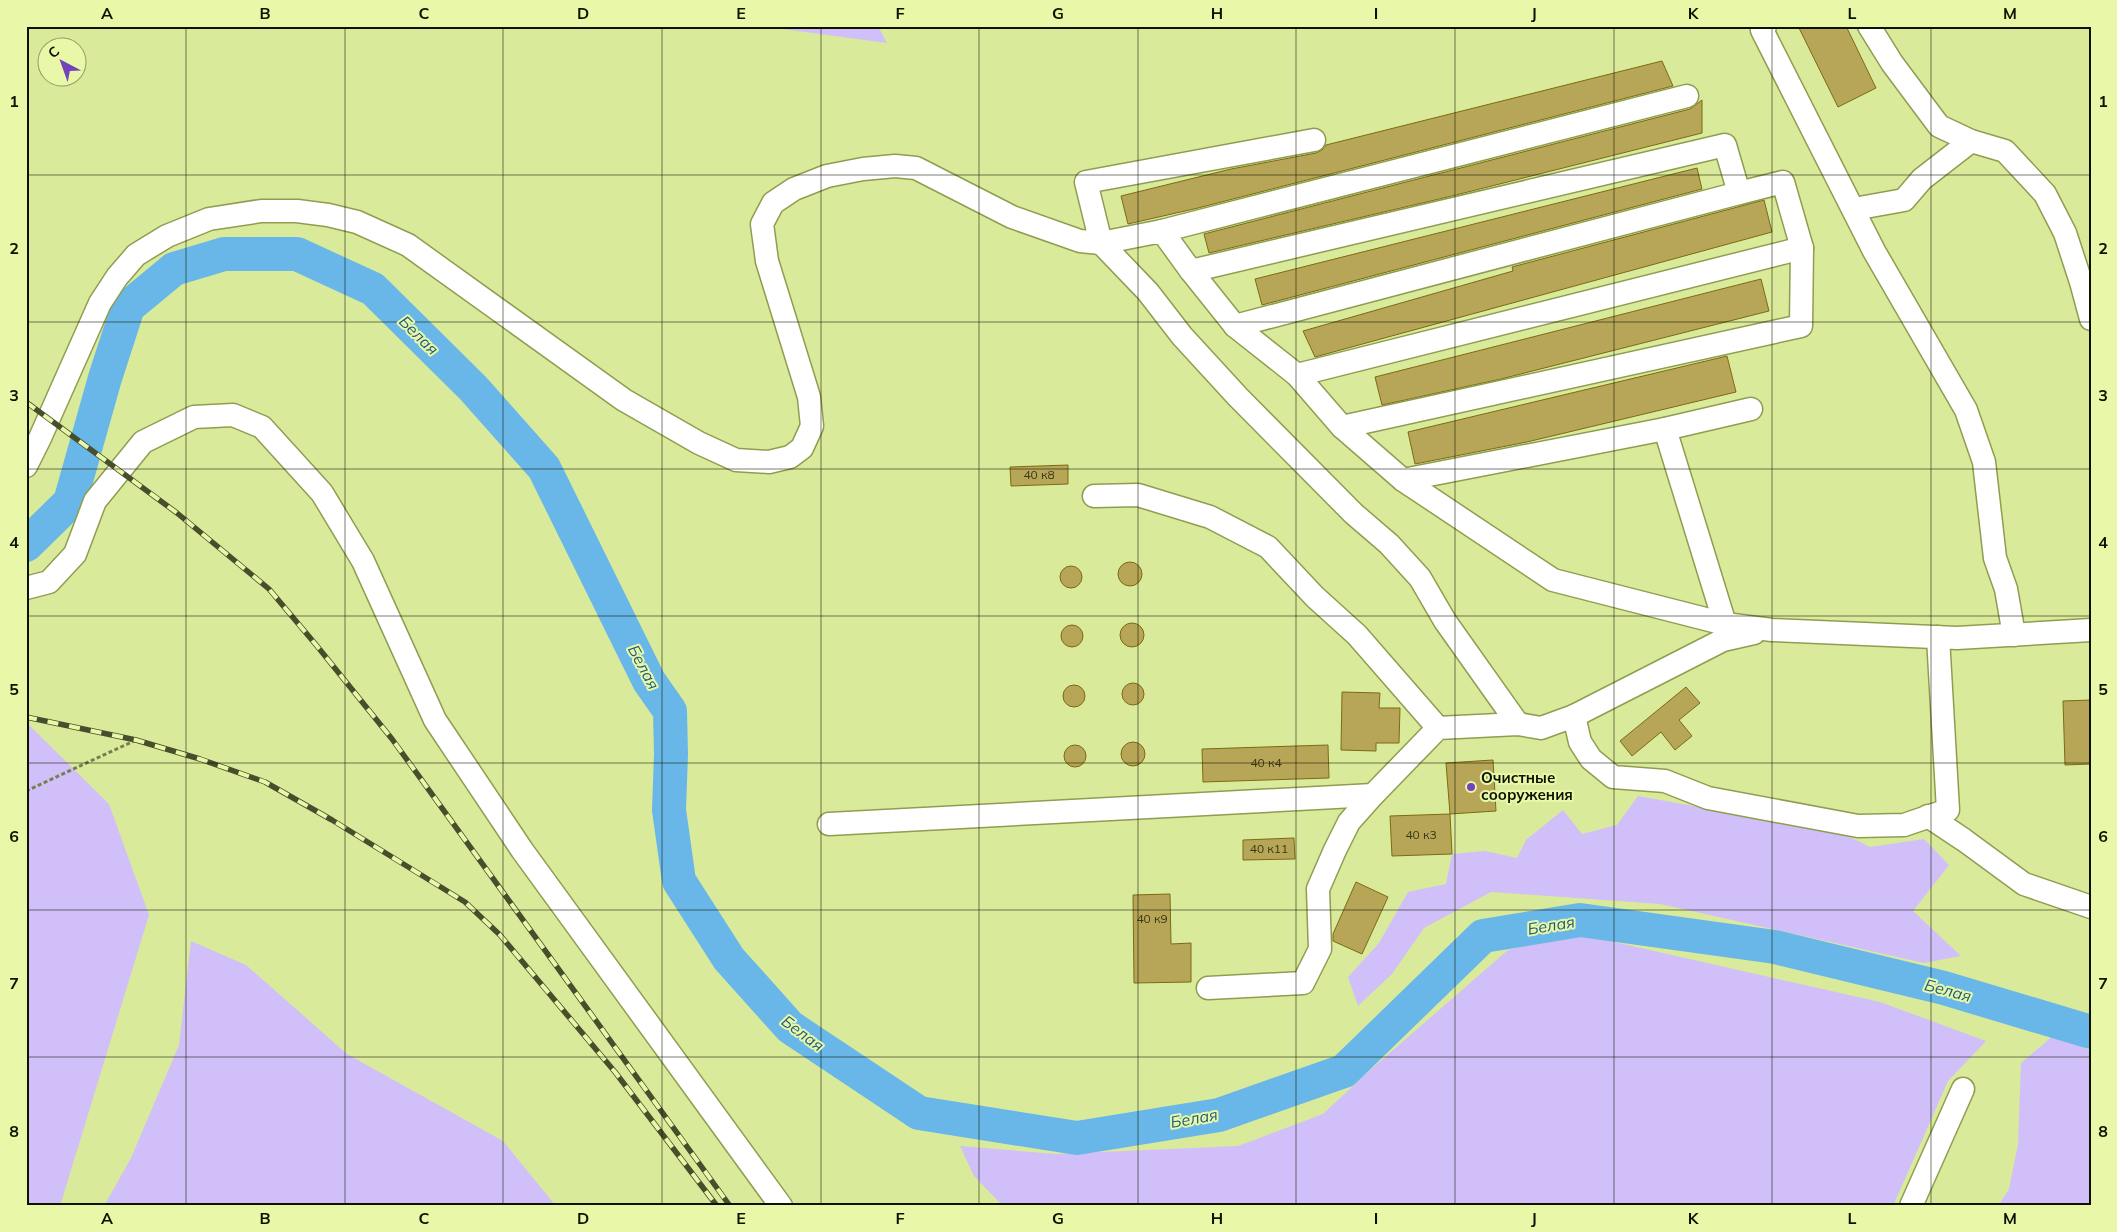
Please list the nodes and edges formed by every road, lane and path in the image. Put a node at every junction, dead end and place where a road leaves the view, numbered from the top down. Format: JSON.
{"nodes":[{"id":1,"x":1765,"y":26,"type":"edge"},
{"id":2,"x":1869,"y":26,"type":"edge"},
{"id":3,"x":1687,"y":96,"type":"dead end"},
{"id":4,"x":1314,"y":140,"type":"dead end"},
{"id":5,"x":1970,"y":141,"type":"junction"},
{"id":6,"x":1739,"y":193,"type":"junction"},
{"id":7,"x":1854,"y":209,"type":"junction"},
{"id":8,"x":1162,"y":231,"type":"junction"},
{"id":9,"x":1101,"y":243,"type":"junction"},
{"id":10,"x":1802,"y":248,"type":"junction"},
{"id":11,"x":1191,"y":272,"type":"junction"},
{"id":12,"x":2091,"y":319,"type":"edge"},
{"id":13,"x":1235,"y":326,"type":"junction"},
{"id":14,"x":1297,"y":375,"type":"junction"},
{"id":15,"x":1751,"y":409,"type":"dead end"},
{"id":16,"x":1342,"y":427,"type":"junction"},
{"id":17,"x":1665,"y":429,"type":"junction"},
{"id":18,"x":26,"y":466,"type":"edge"},
{"id":19,"x":1403,"y":480,"type":"junction"},
{"id":20,"x":1094,"y":496,"type":"dead end"},
{"id":21,"x":26,"y":588,"type":"edge"},
{"id":22,"x":1725,"y":624,"type":"junction"},
{"id":23,"x":1772,"y":630,"type":"junction"},
{"id":24,"x":2091,"y":630,"type":"edge"},
{"id":25,"x":2014,"y":635,"type":"junction"},
{"id":26,"x":1938,"y":637,"type":"junction"},
{"id":27,"x":1574,"y":716,"type":"junction"},
{"id":28,"x":1518,"y":724,"type":"junction"},
{"id":29,"x":1438,"y":728,"type":"junction"},
{"id":30,"x":136,"y":740,"type":"dead end"},
{"id":31,"x":26,"y":792,"type":"edge"},
{"id":32,"x":1373,"y":795,"type":"junction"},
{"id":33,"x":1928,"y":816,"type":"junction"},
{"id":34,"x":829,"y":824,"type":"dead end"},
{"id":35,"x":2091,"y":907,"type":"edge"},
{"id":36,"x":1208,"y":988,"type":"dead end"},
{"id":37,"x":1963,"y":1089,"type":"dead end"},
{"id":38,"x":781,"y":1206,"type":"edge"},
{"id":39,"x":1911,"y":1206,"type":"edge"}],
"edges":[{"from":1,"to":7,"type":"street"},
{"from":2,"to":5,"type":"street"},
{"from":3,"to":8,"type":"street"},
{"from":4,"to":9,"type":"street"},
{"from":5,"to":7,"type":"street"},
{"from":5,"to":12,"type":"street"},
{"from":6,"to":10,"type":"street"},
{"from":6,"to":11,"type":"street"},
{"from":6,"to":13,"type":"street"},
{"from":7,"to":25,"type":"street"},
{"from":8,"to":9,"type":"street"},
{"from":8,"to":11,"type":"street"},
{"from":9,"to":18,"type":"street"},
{"from":9,"to":28,"type":"street"},
{"from":10,"to":14,"type":"street"},
{"from":10,"to":16,"type":"street"},
{"from":11,"to":13,"type":"street"},
{"from":13,"to":14,"type":"street"},
{"from":14,"to":16,"type":"street"},
{"from":15,"to":17,"type":"street"},
{"from":16,"to":19,"type":"street"},
{"from":17,"to":19,"type":"street"},
{"from":17,"to":22,"type":"street"},
{"from":19,"to":22,"type":"street"},
{"from":20,"to":29,"type":"street"},
{"from":21,"to":38,"type":"street"},
{"from":22,"to":23,"type":"street"},
{"from":23,"to":26,"type":"street"},
{"from":23,"to":27,"type":"street"},
{"from":24,"to":25,"type":"street"},
{"from":25,"to":26,"type":"street"},
{"from":26,"to":33,"type":"street"},
{"from":27,"to":28,"type":"street"},
{"from":27,"to":33,"type":"street"},
{"from":28,"to":29,"type":"street"},
{"from":29,"to":32,"type":"street"},
{"from":30,"to":31,"type":"path"},
{"from":32,"to":34,"type":"street"},
{"from":32,"to":36,"type":"street"},
{"from":33,"to":35,"type":"street"},
{"from":37,"to":39,"type":"street"}]}
